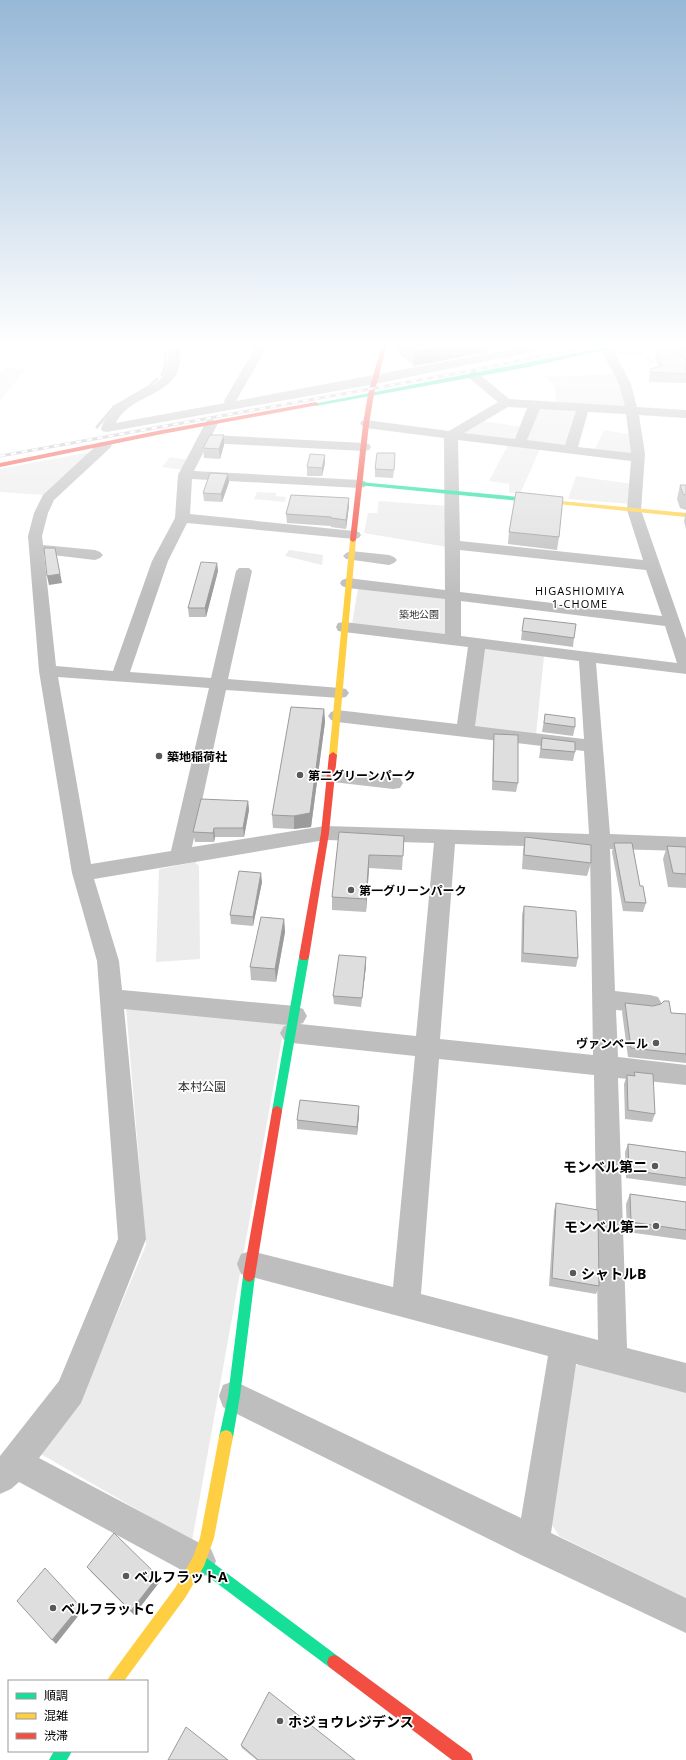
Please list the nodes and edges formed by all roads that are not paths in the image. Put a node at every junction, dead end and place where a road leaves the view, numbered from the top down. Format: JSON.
{"nodes":[{"id":1,"x":177,"y":430,"type":"edge"},
{"id":2,"x":208,"y":430,"type":"edge"},
{"id":3,"x":365,"y":430,"type":"edge"},
{"id":4,"x":413,"y":430,"type":"edge"},
{"id":5,"x":459,"y":430,"type":"edge"},
{"id":6,"x":525,"y":430,"type":"edge"},
{"id":7,"x":576,"y":430,"type":"edge"},
{"id":8,"x":634,"y":430,"type":"edge"},
{"id":9,"x":451,"y":435,"type":"junction"},
{"id":10,"x":204,"y":439,"type":"junction"},
{"id":11,"x":519,"y":444,"type":"junction"},
{"id":12,"x":105,"y":445,"type":"junction"},
{"id":13,"x":364,"y":446,"type":"junction"},
{"id":14,"x":570,"y":450,"type":"junction"},
{"id":15,"x":638,"y":458,"type":"junction"},
{"id":16,"x":0,"y":465,"type":"edge"},
{"id":17,"x":185,"y":475,"type":"junction"},
{"id":18,"x":360,"y":484,"type":"junction"},
{"id":19,"x":451,"y":492,"type":"junction"},
{"id":20,"x":634,"y":510,"type":"junction"},
{"id":21,"x":686,"y":515,"type":"edge"},
{"id":22,"x":182,"y":518,"type":"junction"},
{"id":23,"x":354,"y":535,"type":"junction"},
{"id":24,"x":452,"y":545,"type":"junction"},
{"id":25,"x":37,"y":548,"type":"junction"},
{"id":26,"x":95,"y":555,"type":"dead end"},
{"id":27,"x":352,"y":556,"type":"junction"},
{"id":28,"x":389,"y":560,"type":"dead end"},
{"id":29,"x":653,"y":566,"type":"junction"},
{"id":30,"x":244,"y":571,"type":"dead end"},
{"id":31,"x":348,"y":583,"type":"junction"},
{"id":32,"x":454,"y":596,"type":"junction"},
{"id":33,"x":672,"y":622,"type":"junction"},
{"id":34,"x":344,"y":627,"type":"junction"},
{"id":35,"x":453,"y":641,"type":"junction"},
{"id":36,"x":477,"y":644,"type":"junction"},
{"id":37,"x":587,"y":657,"type":"junction"},
{"id":38,"x":686,"y":664,"type":"edge"},
{"id":39,"x":686,"y":669,"type":"edge"},
{"id":40,"x":48,"y":670,"type":"junction"},
{"id":41,"x":120,"y":676,"type":"junction"},
{"id":42,"x":218,"y":683,"type":"junction"},
{"id":43,"x":340,"y":693,"type":"junction"},
{"id":44,"x":337,"y":716,"type":"junction"},
{"id":45,"x":465,"y":731,"type":"junction"},
{"id":46,"x":593,"y":746,"type":"junction"},
{"id":47,"x":331,"y":776,"type":"junction"},
{"id":48,"x":392,"y":783,"type":"dead end"},
{"id":49,"x":325,"y":832,"type":"junction"},
{"id":50,"x":445,"y":836,"type":"junction"},
{"id":51,"x":600,"y":841,"type":"junction"},
{"id":52,"x":686,"y":844,"type":"edge"},
{"id":53,"x":180,"y":857,"type":"junction"},
{"id":54,"x":82,"y":873,"type":"junction"},
{"id":55,"x":111,"y":998,"type":"junction"},
{"id":56,"x":604,"y":999,"type":"junction"},
{"id":57,"x":650,"y":1004,"type":"edge"},
{"id":58,"x":293,"y":1025,"type":"junction"},
{"id":59,"x":427,"y":1047,"type":"junction"},
{"id":60,"x":606,"y":1068,"type":"junction"},
{"id":61,"x":686,"y":1075,"type":"edge"},
{"id":62,"x":251,"y":1264,"type":"junction"},
{"id":63,"x":406,"y":1304,"type":"junction"},
{"id":64,"x":564,"y":1346,"type":"junction"},
{"id":65,"x":613,"y":1358,"type":"junction"},
{"id":66,"x":686,"y":1378,"type":"edge"},
{"id":67,"x":234,"y":1396,"type":"junction"},
{"id":68,"x":8,"y":1470,"type":"edge"},
{"id":69,"x":534,"y":1543,"type":"junction"},
{"id":70,"x":199,"y":1561,"type":"junction"},
{"id":71,"x":686,"y":1616,"type":"edge"},
{"id":72,"x":116,"y":1680,"type":"edge"},
{"id":73,"x":464,"y":1760,"type":"edge"}],
"edges":[{"from":1,"to":12,"type":"street"},
{"from":2,"to":10,"type":"street"},
{"from":3,"to":13,"type":"street"},
{"from":4,"to":9,"type":"street"},
{"from":5,"to":9,"type":"street"},
{"from":6,"to":11,"type":"street"},
{"from":7,"to":14,"type":"street"},
{"from":8,"to":15,"type":"street"},
{"from":9,"to":11,"type":"street"},
{"from":9,"to":19,"type":"street"},
{"from":10,"to":13,"type":"street"},
{"from":10,"to":17,"type":"street"},
{"from":11,"to":14,"type":"street"},
{"from":12,"to":16,"type":"street"},
{"from":12,"to":25,"type":"street"},
{"from":13,"to":18,"type":"street"},
{"from":14,"to":15,"type":"street"},
{"from":15,"to":20,"type":"street"},
{"from":17,"to":18,"type":"street"},
{"from":17,"to":22,"type":"street"},
{"from":18,"to":19,"type":"street"},
{"from":18,"to":23,"type":"street"},
{"from":19,"to":20,"type":"street"},
{"from":19,"to":24,"type":"street"},
{"from":20,"to":21,"type":"street"},
{"from":20,"to":29,"type":"street"},
{"from":22,"to":23,"type":"street"},
{"from":22,"to":41,"type":"street"},
{"from":23,"to":27,"type":"street"},
{"from":24,"to":29,"type":"street"},
{"from":24,"to":32,"type":"street"},
{"from":25,"to":26,"type":"street"},
{"from":25,"to":40,"type":"street"},
{"from":27,"to":28,"type":"street"},
{"from":27,"to":31,"type":"street"},
{"from":29,"to":33,"type":"street"},
{"from":30,"to":42,"type":"street"},
{"from":31,"to":32,"type":"street"},
{"from":31,"to":34,"type":"street"},
{"from":32,"to":33,"type":"street"},
{"from":32,"to":35,"type":"street"},
{"from":33,"to":38,"type":"street"},
{"from":34,"to":35,"type":"street"},
{"from":34,"to":43,"type":"street"},
{"from":35,"to":36,"type":"street"},
{"from":36,"to":37,"type":"street"},
{"from":36,"to":45,"type":"street"},
{"from":37,"to":39,"type":"street"},
{"from":37,"to":46,"type":"street"},
{"from":40,"to":41,"type":"street"},
{"from":40,"to":54,"type":"street"},
{"from":41,"to":42,"type":"street"},
{"from":42,"to":43,"type":"street"},
{"from":42,"to":53,"type":"street"},
{"from":43,"to":44,"type":"street"},
{"from":44,"to":45,"type":"street"},
{"from":44,"to":47,"type":"street"},
{"from":45,"to":46,"type":"street"},
{"from":46,"to":51,"type":"street"},
{"from":47,"to":48,"type":"street"},
{"from":47,"to":49,"type":"street"},
{"from":49,"to":50,"type":"street"},
{"from":49,"to":53,"type":"street"},
{"from":49,"to":58,"type":"street"},
{"from":50,"to":51,"type":"street"},
{"from":50,"to":59,"type":"street"},
{"from":51,"to":52,"type":"street"},
{"from":51,"to":56,"type":"street"},
{"from":53,"to":54,"type":"street"},
{"from":54,"to":55,"type":"street"},
{"from":55,"to":58,"type":"street"},
{"from":55,"to":68,"type":"street"},
{"from":56,"to":57,"type":"street"},
{"from":56,"to":60,"type":"street"},
{"from":58,"to":59,"type":"street"},
{"from":58,"to":62,"type":"street"},
{"from":59,"to":60,"type":"street"},
{"from":59,"to":63,"type":"street"},
{"from":60,"to":61,"type":"street"},
{"from":60,"to":65,"type":"street"},
{"from":62,"to":63,"type":"street"},
{"from":62,"to":67,"type":"street"},
{"from":63,"to":64,"type":"street"},
{"from":64,"to":65,"type":"street"},
{"from":64,"to":69,"type":"street"},
{"from":65,"to":66,"type":"street"},
{"from":67,"to":69,"type":"street"},
{"from":67,"to":70,"type":"street"},
{"from":68,"to":70,"type":"street"},
{"from":69,"to":71,"type":"street"},
{"from":70,"to":72,"type":"street"},
{"from":70,"to":73,"type":"street"}]}
